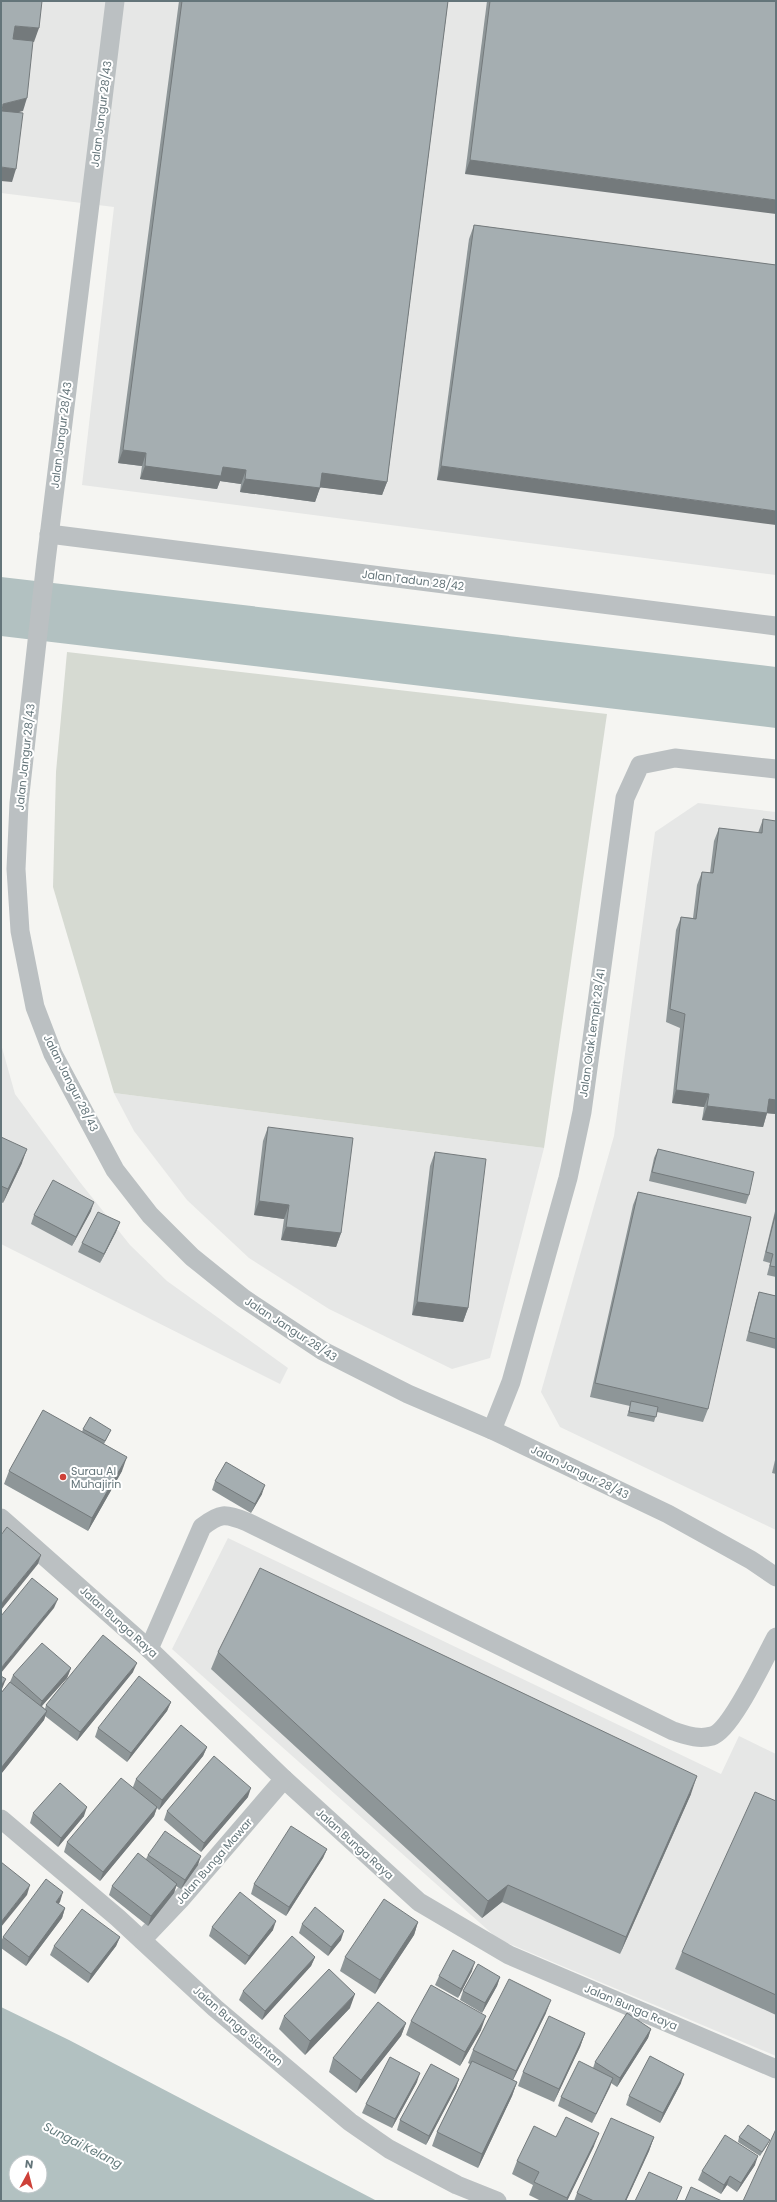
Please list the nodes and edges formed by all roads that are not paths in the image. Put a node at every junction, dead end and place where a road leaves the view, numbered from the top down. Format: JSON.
{"nodes":[{"id":1,"x":115,"y":1,"type":"edge"},
{"id":2,"x":49,"y":534,"type":"junction"},
{"id":3,"x":776,"y":626,"type":"edge"},
{"id":4,"x":776,"y":770,"type":"edge"},
{"id":5,"x":492,"y":1430,"type":"junction"},
{"id":6,"x":1,"y":1518,"type":"edge"},
{"id":7,"x":776,"y":1577,"type":"edge"},
{"id":8,"x":776,"y":1637,"type":"edge"},
{"id":9,"x":149,"y":1648,"type":"junction"},
{"id":10,"x":284,"y":1780,"type":"junction"},
{"id":11,"x":1,"y":1819,"type":"edge"},
{"id":12,"x":142,"y":1940,"type":"junction"},
{"id":13,"x":776,"y":2069,"type":"edge"},
{"id":14,"x":497,"y":2201,"type":"edge"}],
"edges":[{"from":1,"to":2,"type":"street","name":"Jalan Jangur 28/43"},
{"from":2,"to":3,"type":"street","name":"Jalan Tadun 28/42"},
{"from":2,"to":5,"type":"street","name":"Jalan Jangur 28/43"},
{"from":4,"to":5,"type":"street","name":"Jalan Olak Lempit 28/41"},
{"from":5,"to":7,"type":"street","name":"Jalan Jangur 28/43"},
{"from":6,"to":9,"type":"street","name":"Jalan Bunga Raya"},
{"from":8,"to":9,"type":"street"},
{"from":9,"to":10,"type":"street","name":"Jalan Bunga Raya"},
{"from":10,"to":12,"type":"street","name":"Jalan Bunga Mawar"},
{"from":10,"to":13,"type":"street","name":"Jalan Bunga Raya"},
{"from":11,"to":12,"type":"street","name":"Jalan Bunga Siantan"},
{"from":12,"to":14,"type":"street","name":"Jalan Bunga Siantan"}]}
